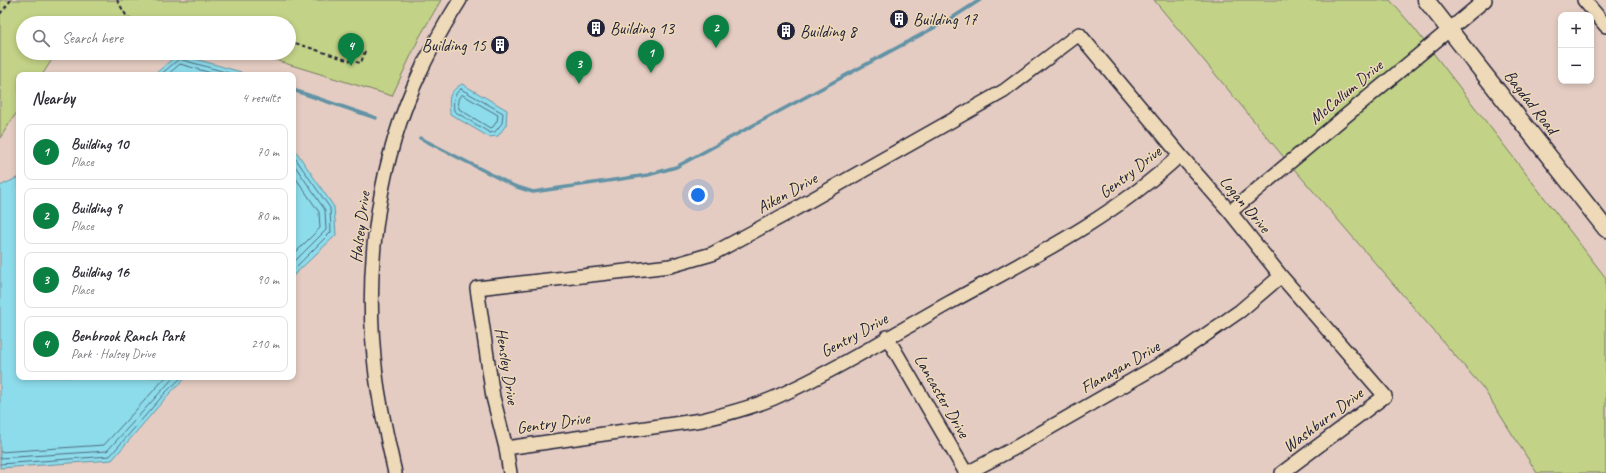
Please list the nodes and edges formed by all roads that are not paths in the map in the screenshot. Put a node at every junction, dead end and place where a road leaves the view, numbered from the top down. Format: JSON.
{"nodes":[{"id":1,"x":460,"y":0,"type":"edge"},
{"id":2,"x":1426,"y":0,"type":"edge"},
{"id":3,"x":1485,"y":0,"type":"edge"},
{"id":4,"x":1584,"y":0,"type":"edge"},
{"id":5,"x":1606,"y":26,"type":"edge"},
{"id":6,"x":1449,"y":29,"type":"junction"},
{"id":7,"x":1079,"y":34,"type":"joint"},
{"id":8,"x":1180,"y":155,"type":"junction"},
{"id":9,"x":1230,"y":212,"type":"junction"},
{"id":10,"x":1606,"y":229,"type":"edge"},
{"id":11,"x":1281,"y":276,"type":"junction"},
{"id":12,"x":477,"y":288,"type":"joint"},
{"id":13,"x":887,"y":338,"type":"junction"},
{"id":14,"x":1385,"y":396,"type":"joint"},
{"id":15,"x":506,"y":448,"type":"junction"},
{"id":16,"x":395,"y":473,"type":"edge"},
{"id":17,"x":510,"y":473,"type":"edge"},
{"id":18,"x":966,"y":473,"type":"edge"},
{"id":19,"x":1282,"y":473,"type":"edge"}],
"edges":[{"from":1,"to":16,"type":"street","name":"Halsey Drive"},
{"from":2,"to":6,"type":"street","name":"Bagdad Road"},
{"from":3,"to":6,"type":"street","name":"McCallum Drive"},
{"from":4,"to":5,"type":"street"},
{"from":6,"to":9,"type":"street","name":"McCallum Drive"},
{"from":6,"to":10,"type":"street","name":"Bagdad Road"},
{"from":7,"to":8,"type":"street","name":"Logan Drive"},
{"from":7,"to":12,"type":"street","name":"Aiken Drive"},
{"from":8,"to":9,"type":"street","name":"Logan Drive"},
{"from":8,"to":13,"type":"street","name":"Gentry Drive"},
{"from":9,"to":11,"type":"street","name":"Logan Drive"},
{"from":11,"to":14,"type":"street","name":"Logan Drive"},
{"from":11,"to":18,"type":"street","name":"Flanagan Drive"},
{"from":12,"to":15,"type":"street","name":"Hensley Drive"},
{"from":13,"to":15,"type":"street","name":"Gentry Drive"},
{"from":13,"to":18,"type":"street","name":"Lancaster Drive"},
{"from":14,"to":19,"type":"street","name":"Washburn Drive"},
{"from":15,"to":17,"type":"street","name":"Hensley Drive"}]}
